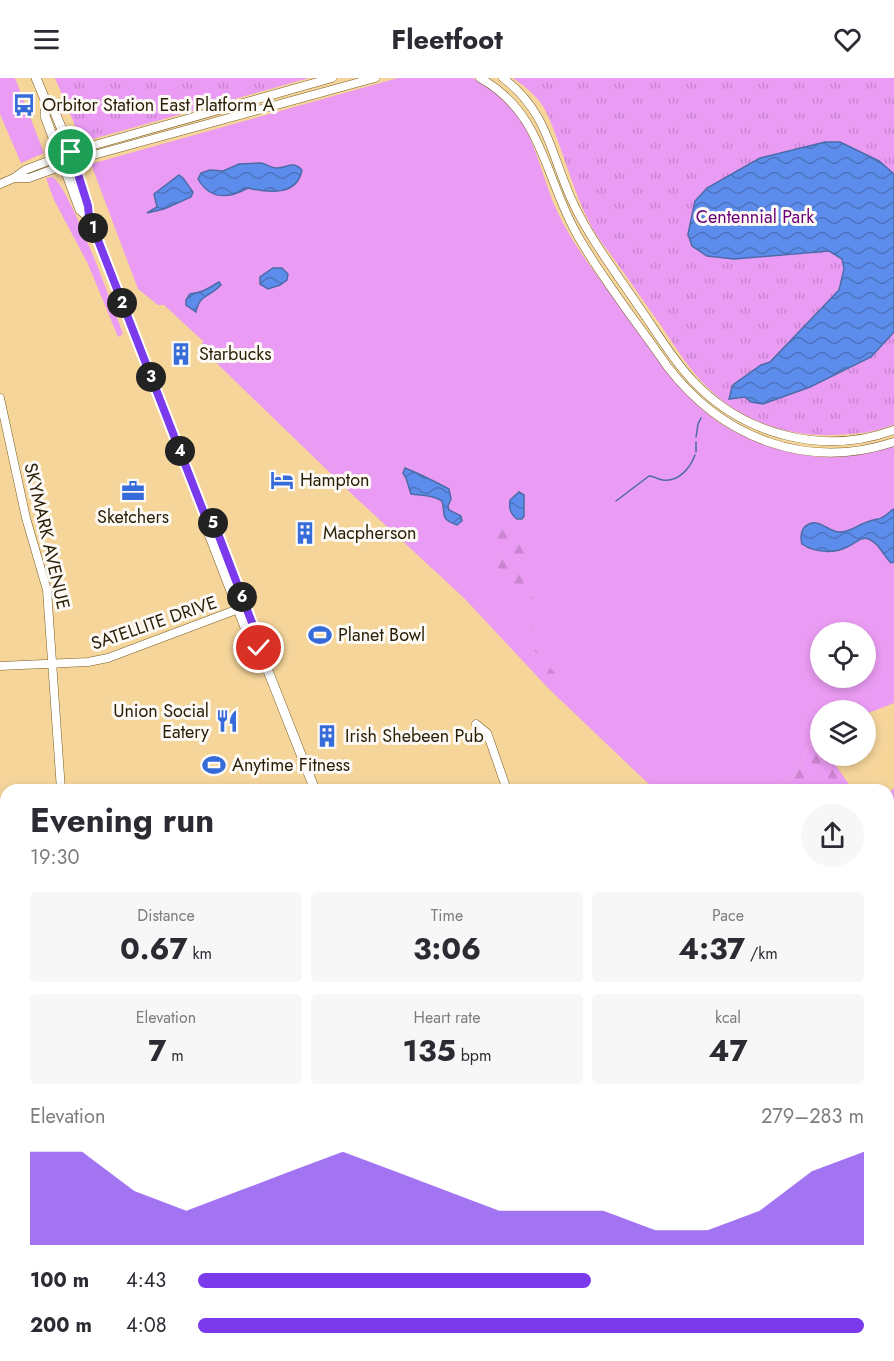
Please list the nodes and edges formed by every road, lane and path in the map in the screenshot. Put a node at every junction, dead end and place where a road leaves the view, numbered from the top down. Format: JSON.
{"nodes":[{"id":1,"x":36,"y":78,"type":"edge"},
{"id":2,"x":332,"y":78,"type":"edge"},
{"id":3,"x":375,"y":78,"type":"edge"},
{"id":4,"x":480,"y":78,"type":"edge"},
{"id":5,"x":502,"y":78,"type":"edge"},
{"id":6,"x":314,"y":83,"type":"junction"},
{"id":7,"x":318,"y":94,"type":"junction"},
{"id":8,"x":67,"y":159,"type":"junction"},
{"id":9,"x":0,"y":184,"type":"edge"},
{"id":10,"x":0,"y":398,"type":"edge"},
{"id":11,"x":894,"y":430,"type":"edge"},
{"id":12,"x":894,"y":442,"type":"edge"},
{"id":13,"x":242,"y":608,"type":"junction"},
{"id":14,"x":54,"y":663,"type":"junction"},
{"id":15,"x":0,"y":666,"type":"edge"},
{"id":16,"x":476,"y":724,"type":"dead end"},
{"id":17,"x":61,"y":784,"type":"edge"},
{"id":18,"x":313,"y":784,"type":"edge"},
{"id":19,"x":505,"y":784,"type":"edge"}],
"edges":[{"from":1,"to":8,"type":"main road"},
{"from":2,"to":6,"type":"street"},
{"from":3,"to":7,"type":"street"},
{"from":4,"to":12,"type":"street"},
{"from":5,"to":11,"type":"street"},
{"from":6,"to":7,"type":"street"},
{"from":6,"to":8,"type":"street"},
{"from":7,"to":8,"type":"street"},
{"from":8,"to":9,"type":"street"},
{"from":8,"to":13,"type":"main road"},
{"from":10,"to":14,"type":"street","name":"SKYMARK AVENUE"},
{"from":13,"to":14,"type":"street","name":"SATELLITE DRIVE"},
{"from":13,"to":18,"type":"main road"},
{"from":14,"to":15,"type":"street","name":"SATELLITE DRIVE"},
{"from":14,"to":17,"type":"street","name":"SKYMARK AVENUE"},
{"from":16,"to":19,"type":"street"}]}
